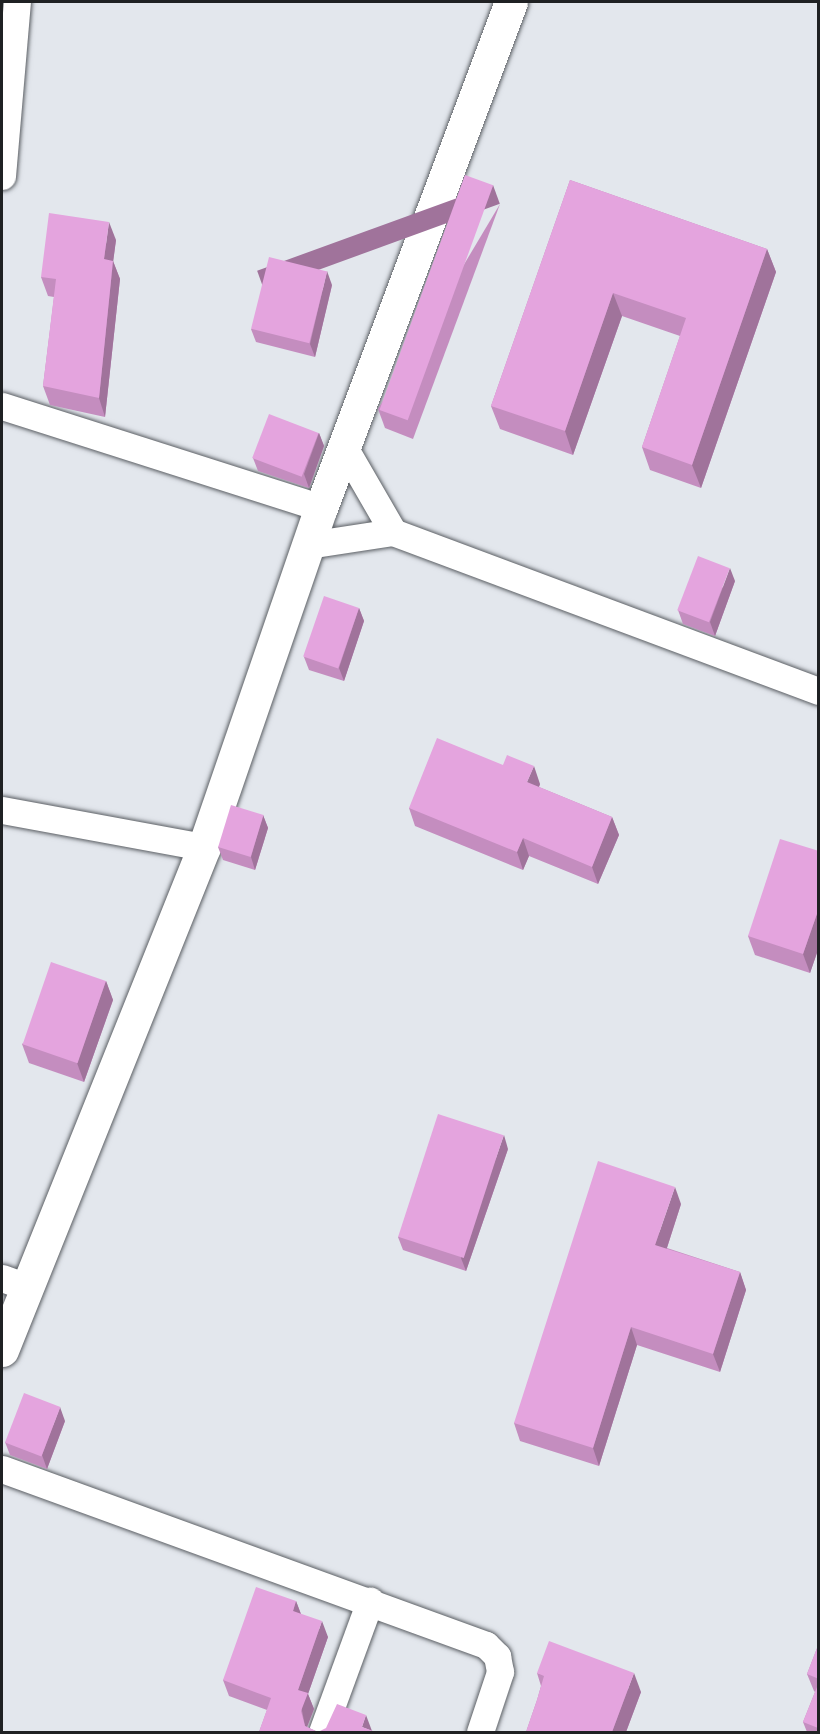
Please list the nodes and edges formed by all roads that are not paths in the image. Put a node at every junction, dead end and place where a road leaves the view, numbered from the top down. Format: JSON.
{"nodes":[{"id":1,"x":17,"y":2,"type":"edge"},
{"id":2,"x":511,"y":2,"type":"edge"},
{"id":3,"x":2,"y":176,"type":"edge"},
{"id":4,"x":2,"y":406,"type":"edge"},
{"id":5,"x":344,"y":447,"type":"junction"},
{"id":6,"x":321,"y":508,"type":"junction"},
{"id":7,"x":393,"y":532,"type":"junction"},
{"id":8,"x":308,"y":545,"type":"junction"},
{"id":9,"x":819,"y":691,"type":"edge"},
{"id":10,"x":2,"y":810,"type":"edge"},
{"id":11,"x":204,"y":847,"type":"junction"},
{"id":12,"x":14,"y":1283,"type":"edge"},
{"id":13,"x":2,"y":1350,"type":"edge"},
{"id":14,"x":2,"y":1468,"type":"edge"},
{"id":15,"x":370,"y":1601,"type":"junction"},
{"id":16,"x":322,"y":1732,"type":"edge"},
{"id":17,"x":480,"y":1732,"type":"edge"}],
"edges":[{"from":1,"to":3,"type":"street"},
{"from":2,"to":5,"type":"main road"},
{"from":4,"to":6,"type":"street"},
{"from":5,"to":6,"type":"main road"},
{"from":5,"to":7,"type":"street"},
{"from":6,"to":8,"type":"main road"},
{"from":7,"to":8,"type":"street"},
{"from":7,"to":9,"type":"street"},
{"from":8,"to":11,"type":"main road"},
{"from":10,"to":11,"type":"street"},
{"from":11,"to":12,"type":"main road"},
{"from":12,"to":13,"type":"main road"},
{"from":14,"to":15,"type":"street"},
{"from":15,"to":16,"type":"street"},
{"from":15,"to":17,"type":"street"}]}
